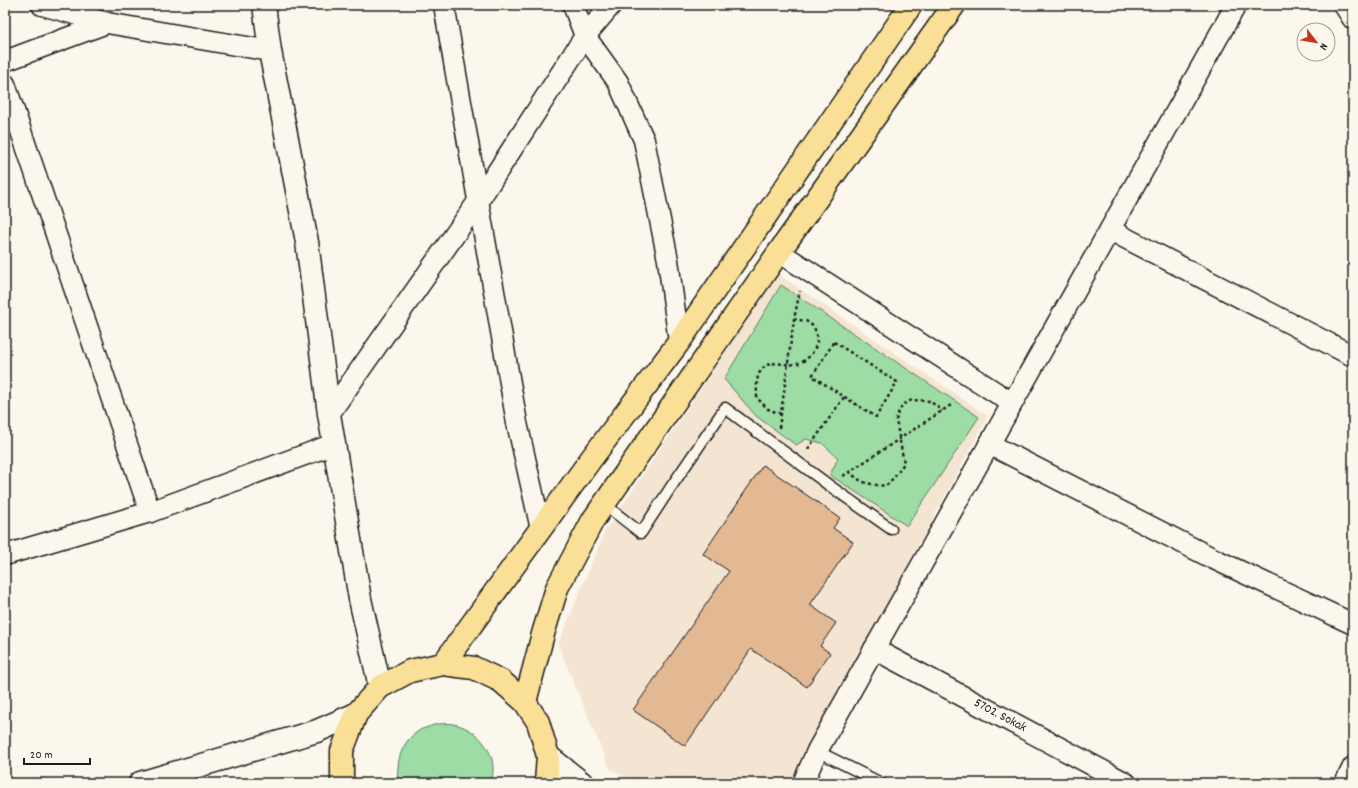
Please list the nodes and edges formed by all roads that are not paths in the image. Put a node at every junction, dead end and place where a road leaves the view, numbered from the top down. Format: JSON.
{"nodes":[{"id":1,"x":42,"y":5,"type":"edge"},
{"id":2,"x":264,"y":5,"type":"edge"},
{"id":3,"x":444,"y":5,"type":"edge"},
{"id":4,"x":573,"y":5,"type":"edge"},
{"id":5,"x":611,"y":5,"type":"edge"},
{"id":6,"x":911,"y":5,"type":"edge"},
{"id":7,"x":954,"y":5,"type":"edge"},
{"id":8,"x":1236,"y":5,"type":"edge"},
{"id":9,"x":1344,"y":5,"type":"edge"},
{"id":10,"x":1353,"y":19,"type":"edge"},
{"id":11,"x":107,"y":23,"type":"junction"},
{"id":12,"x":585,"y":36,"type":"junction"},
{"id":13,"x":270,"y":51,"type":"junction"},
{"id":14,"x":5,"y":61,"type":"edge"},
{"id":15,"x":5,"y":84,"type":"edge"},
{"id":16,"x":479,"y":200,"type":"junction"},
{"id":17,"x":1110,"y":230,"type":"junction"},
{"id":18,"x":779,"y":252,"type":"junction"},
{"id":19,"x":679,"y":342,"type":"junction"},
{"id":20,"x":1353,"y":356,"type":"edge"},
{"id":21,"x":1012,"y":403,"type":"junction"},
{"id":22,"x":329,"y":414,"type":"junction"},
{"id":23,"x":334,"y":444,"type":"junction"},
{"id":24,"x":989,"y":444,"type":"junction"},
{"id":25,"x":604,"y":504,"type":"junction"},
{"id":26,"x":150,"y":512,"type":"junction"},
{"id":27,"x":541,"y":529,"type":"junction"},
{"id":28,"x":891,"y":529,"type":"dead end"},
{"id":29,"x":5,"y":555,"type":"edge"},
{"id":30,"x":1353,"y":624,"type":"edge"},
{"id":31,"x":874,"y":649,"type":"junction"},
{"id":32,"x":443,"y":664,"type":"junction"},
{"id":33,"x":380,"y":687,"type":"junction"},
{"id":34,"x":525,"y":702,"type":"junction"},
{"id":35,"x":356,"y":714,"type":"junction"},
{"id":36,"x":817,"y":751,"type":"junction"},
{"id":37,"x":548,"y":756,"type":"junction"},
{"id":38,"x":1353,"y":767,"type":"edge"},
{"id":39,"x":140,"y":783,"type":"edge"},
{"id":40,"x":342,"y":783,"type":"edge"},
{"id":41,"x":546,"y":783,"type":"edge"},
{"id":42,"x":582,"y":783,"type":"edge"},
{"id":43,"x":803,"y":783,"type":"edge"},
{"id":44,"x":882,"y":783,"type":"edge"},
{"id":45,"x":1126,"y":783,"type":"edge"},
{"id":46,"x":1345,"y":783,"type":"edge"}],
"edges":[{"from":1,"to":11,"type":"street"},
{"from":2,"to":13,"type":"street"},
{"from":3,"to":16,"type":"street"},
{"from":4,"to":12,"type":"street"},
{"from":5,"to":12,"type":"street"},
{"from":6,"to":19,"type":"main road"},
{"from":7,"to":18,"type":"main road"},
{"from":8,"to":17,"type":"street"},
{"from":9,"to":10,"type":"street"},
{"from":11,"to":13,"type":"street"},
{"from":11,"to":14,"type":"street"},
{"from":12,"to":16,"type":"street"},
{"from":12,"to":19,"type":"street"},
{"from":13,"to":22,"type":"street"},
{"from":15,"to":26,"type":"street"},
{"from":16,"to":22,"type":"street"},
{"from":16,"to":27,"type":"street"},
{"from":17,"to":20,"type":"street"},
{"from":17,"to":21,"type":"street"},
{"from":18,"to":21,"type":"street"},
{"from":18,"to":25,"type":"main road"},
{"from":19,"to":27,"type":"main road"},
{"from":21,"to":24,"type":"street"},
{"from":22,"to":23,"type":"street"},
{"from":23,"to":26,"type":"street"},
{"from":23,"to":33,"type":"street"},
{"from":24,"to":30,"type":"street"},
{"from":24,"to":31,"type":"street"},
{"from":25,"to":28,"type":"lane"},
{"from":25,"to":34,"type":"main road"},
{"from":26,"to":29,"type":"street"},
{"from":27,"to":32,"type":"main road"},
{"from":31,"to":36,"type":"street"},
{"from":31,"to":45,"type":"street","name":"5702. Sokak"},
{"from":32,"to":33,"type":"main road"},
{"from":32,"to":34,"type":"main road"},
{"from":33,"to":35,"type":"main road"},
{"from":34,"to":37,"type":"main road"},
{"from":35,"to":39,"type":"street"},
{"from":35,"to":40,"type":"main road"},
{"from":36,"to":43,"type":"street"},
{"from":36,"to":44,"type":"lane"},
{"from":37,"to":41,"type":"main road"},
{"from":37,"to":42,"type":"street"},
{"from":38,"to":46,"type":"street"}]}
